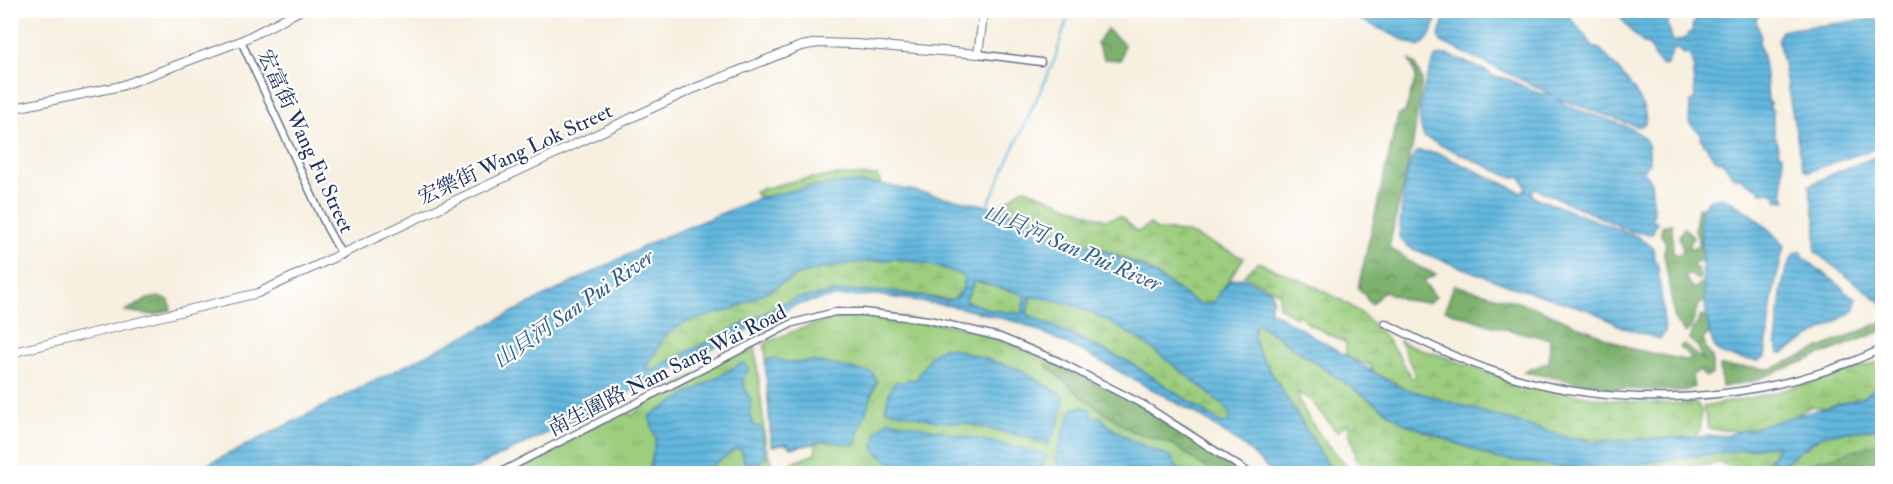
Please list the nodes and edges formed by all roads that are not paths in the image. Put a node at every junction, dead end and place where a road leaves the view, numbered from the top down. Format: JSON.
{"nodes":[{"id":1,"x":301,"y":10,"type":"edge"},
{"id":2,"x":984,"y":10,"type":"edge"},
{"id":3,"x":241,"y":41,"type":"junction"},
{"id":4,"x":978,"y":54,"type":"junction"},
{"id":5,"x":1041,"y":63,"type":"dead end"},
{"id":6,"x":10,"y":109,"type":"edge"},
{"id":7,"x":342,"y":255,"type":"junction"},
{"id":8,"x":1385,"y":323,"type":"dead end"},
{"id":9,"x":1882,"y":350,"type":"edge"},
{"id":10,"x":10,"y":353,"type":"edge"},
{"id":11,"x":497,"y":474,"type":"edge"},
{"id":12,"x":1251,"y":474,"type":"edge"}],
"edges":[{"from":1,"to":3,"type":"street"},
{"from":2,"to":4,"type":"street"},
{"from":3,"to":6,"type":"street"},
{"from":3,"to":7,"type":"street","name":"宏富街 Wang Fu Street"},
{"from":4,"to":5,"type":"street","name":"宏樂街 Wang Lok Street"},
{"from":4,"to":7,"type":"street","name":"宏樂街 Wang Lok Street"},
{"from":7,"to":10,"type":"street","name":"宏樂街 Wang Lok Street"},
{"from":8,"to":9,"type":"street"},
{"from":11,"to":12,"type":"street","name":"南生圍路 Nam Sang Wai Road"}]}
